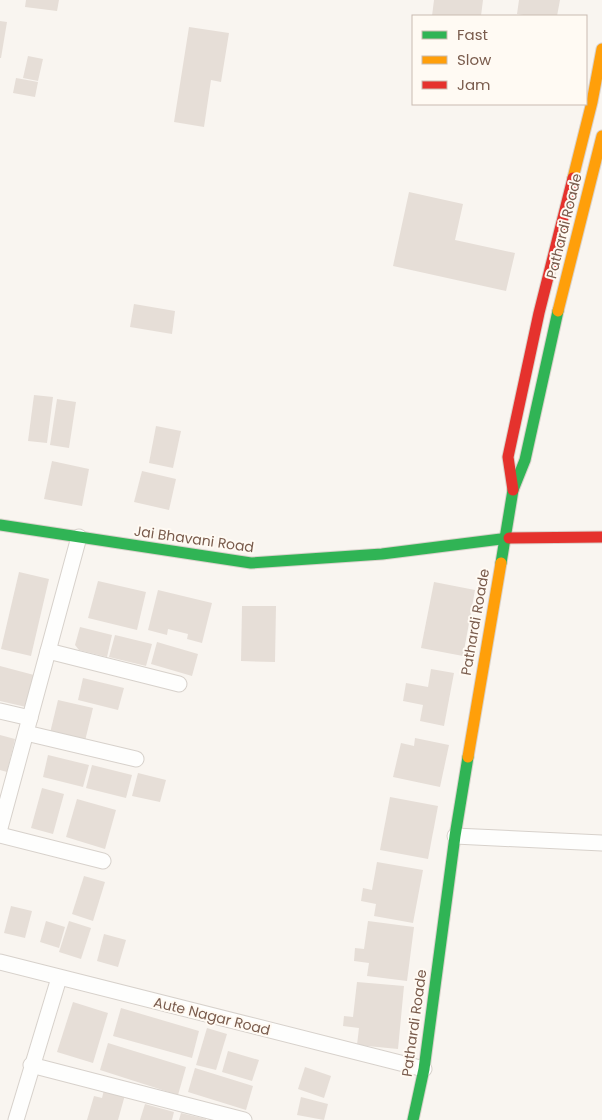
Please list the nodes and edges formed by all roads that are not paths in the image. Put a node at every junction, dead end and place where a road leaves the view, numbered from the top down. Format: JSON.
{"nodes":[{"id":1,"x":602,"y":49,"type":"edge"},
{"id":2,"x":602,"y":136,"type":"edge"},
{"id":3,"x":513,"y":490,"type":"junction"},
{"id":4,"x":0,"y":525,"type":"edge"},
{"id":5,"x":79,"y":537,"type":"junction"},
{"id":6,"x":602,"y":537,"type":"edge"},
{"id":7,"x":505,"y":538,"type":"junction"},
{"id":8,"x":48,"y":651,"type":"junction"},
{"id":9,"x":179,"y":684,"type":"dead end"},
{"id":10,"x":0,"y":712,"type":"edge"},
{"id":11,"x":28,"y":726,"type":"junction"},
{"id":12,"x":136,"y":758,"type":"dead end"},
{"id":13,"x":0,"y":828,"type":"edge"},
{"id":14,"x":0,"y":835,"type":"edge"},
{"id":15,"x":454,"y":836,"type":"junction"},
{"id":16,"x":602,"y":843,"type":"edge"},
{"id":17,"x":103,"y":862,"type":"dead end"},
{"id":18,"x":0,"y":962,"type":"edge"},
{"id":19,"x":59,"y":978,"type":"junction"},
{"id":20,"x":31,"y":1065,"type":"junction"},
{"id":21,"x":424,"y":1068,"type":"junction"},
{"id":22,"x":16,"y":1120,"type":"edge"},
{"id":23,"x":244,"y":1120,"type":"edge"},
{"id":24,"x":413,"y":1120,"type":"edge"}],
"edges":[{"from":1,"to":3,"type":"street"},
{"from":2,"to":3,"type":"street","name":"Pathardi Roade"},
{"from":3,"to":7,"type":"street","name":"Pathardi Roade"},
{"from":4,"to":5,"type":"street","name":"Jai Bhavani Road"},
{"from":5,"to":7,"type":"street","name":"Jai Bhavani Road"},
{"from":5,"to":8,"type":"street"},
{"from":6,"to":7,"type":"street","name":"Jai Bhavani Road"},
{"from":7,"to":15,"type":"street","name":"Pathardi Roade"},
{"from":8,"to":9,"type":"street"},
{"from":8,"to":11,"type":"street"},
{"from":10,"to":11,"type":"street"},
{"from":11,"to":12,"type":"street"},
{"from":11,"to":13,"type":"street"},
{"from":14,"to":17,"type":"street"},
{"from":15,"to":16,"type":"street"},
{"from":15,"to":21,"type":"street","name":"Pathardi Roade"},
{"from":18,"to":19,"type":"street","name":"Aute Nagar Road"},
{"from":19,"to":20,"type":"street"},
{"from":19,"to":21,"type":"street","name":"Aute Nagar Road"},
{"from":20,"to":22,"type":"street"},
{"from":20,"to":23,"type":"street"},
{"from":21,"to":24,"type":"street","name":"Pathardi Roade"}]}
